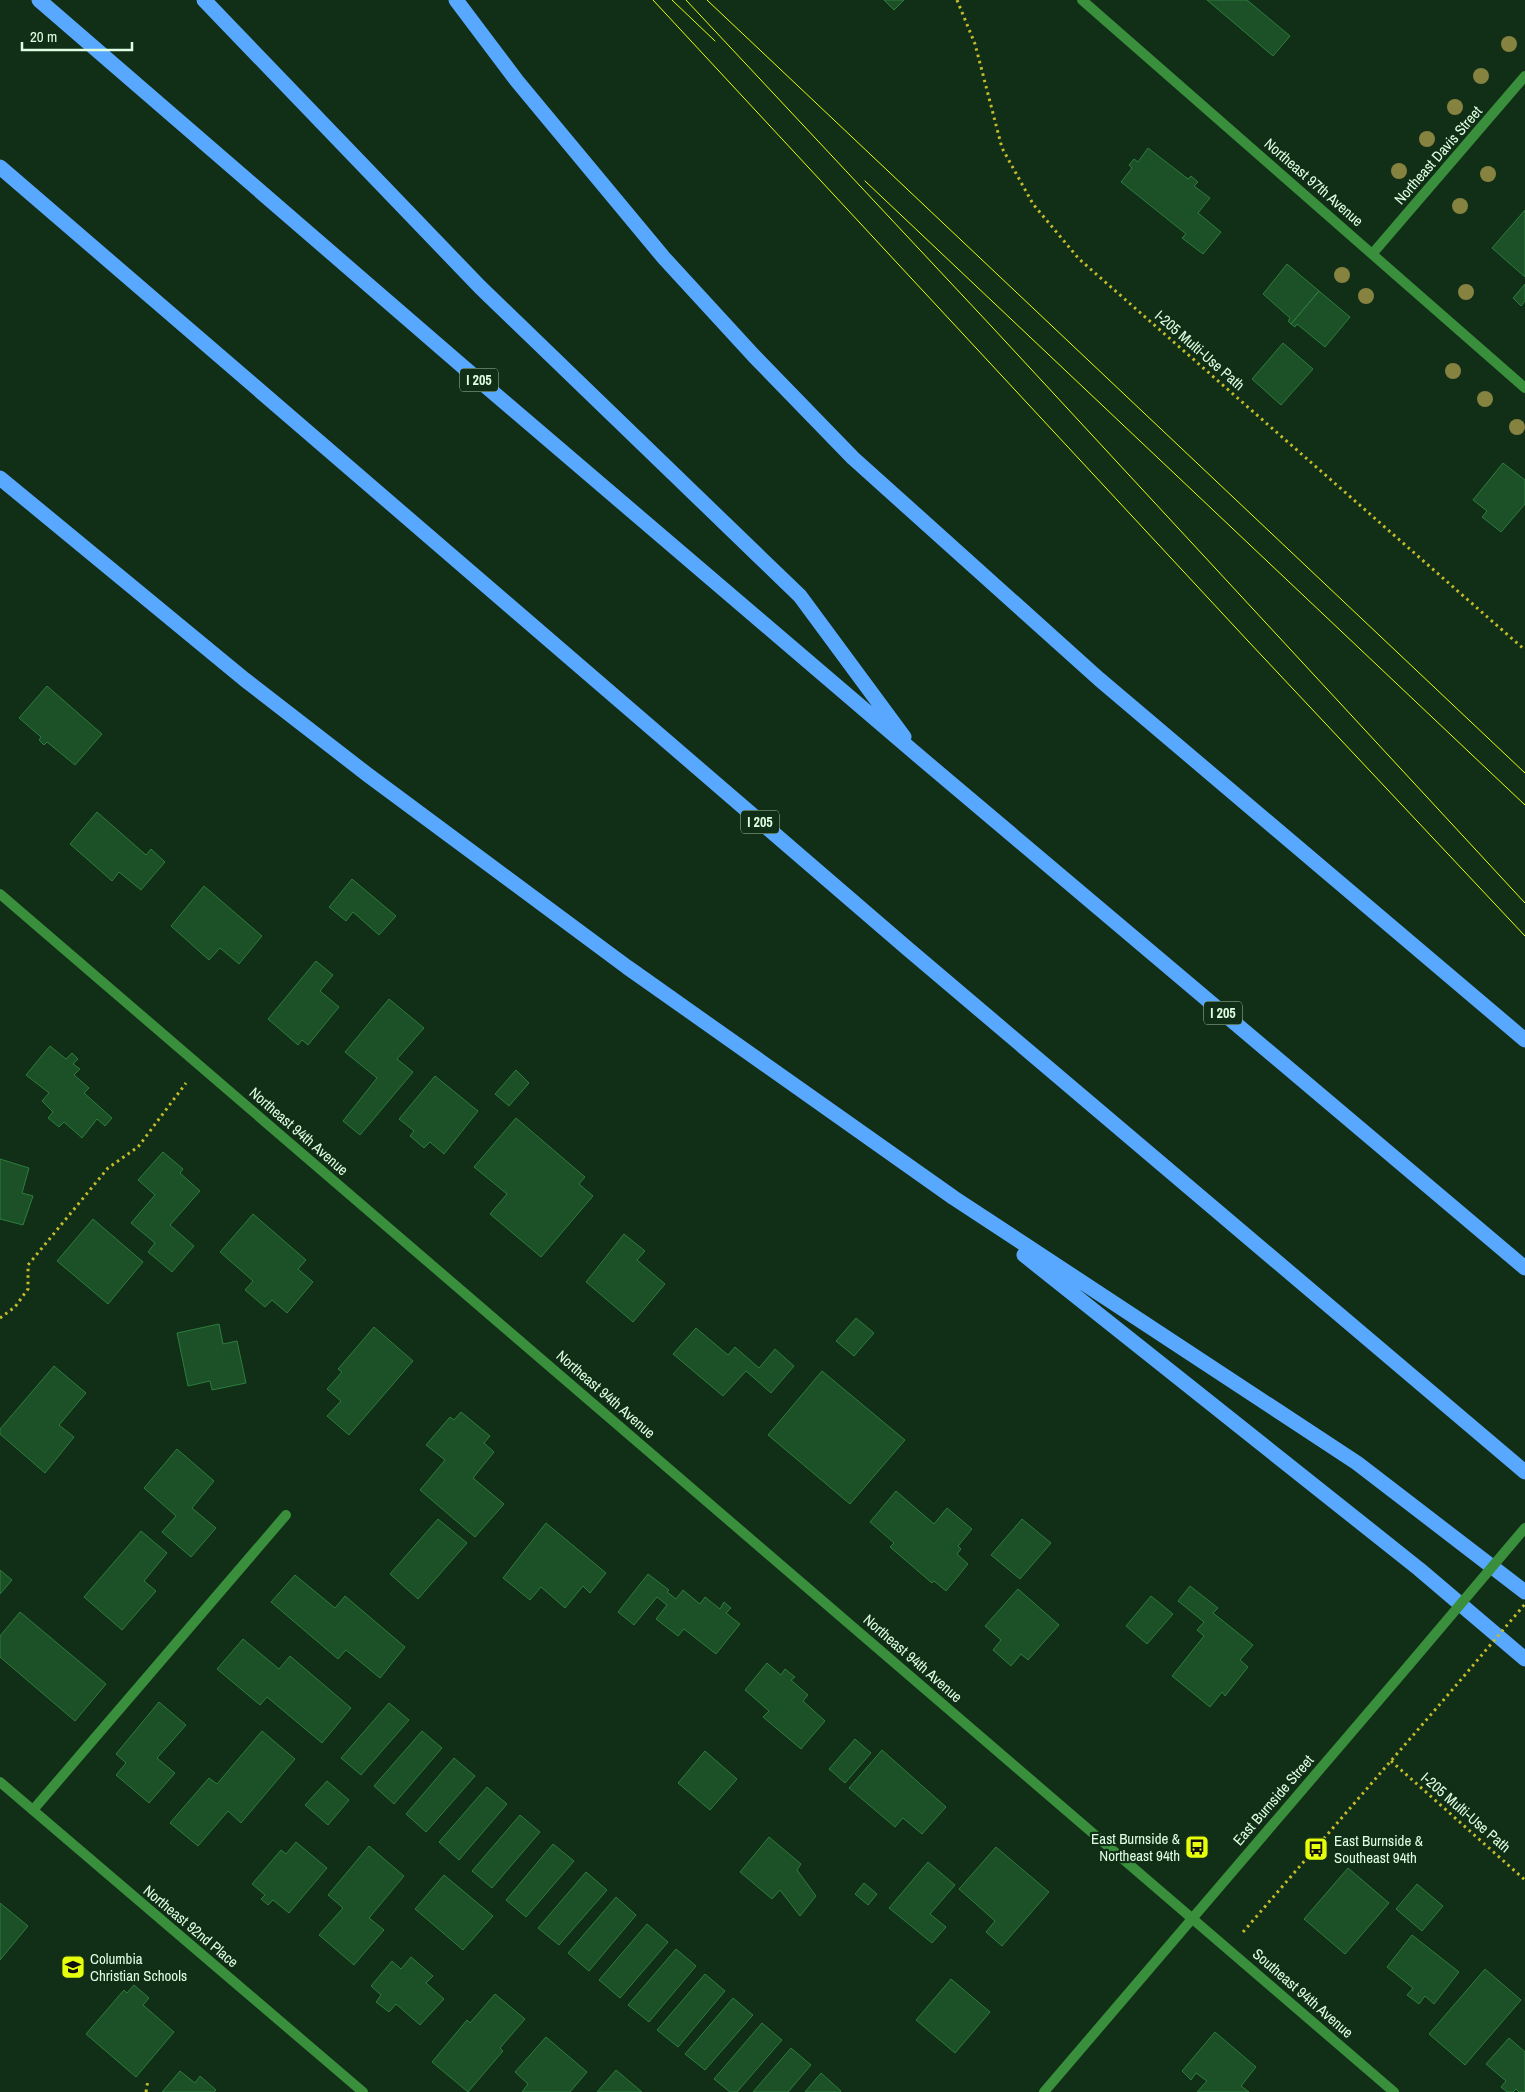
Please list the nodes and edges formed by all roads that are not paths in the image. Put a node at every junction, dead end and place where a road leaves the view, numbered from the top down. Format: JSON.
{"nodes":[{"id":1,"x":40,"y":0,"type":"edge"},
{"id":2,"x":204,"y":0,"type":"edge"},
{"id":3,"x":456,"y":0,"type":"edge"},
{"id":4,"x":1082,"y":0,"type":"edge"},
{"id":5,"x":1525,"y":76,"type":"edge"},
{"id":6,"x":0,"y":167,"type":"edge"},
{"id":7,"x":1373,"y":253,"type":"junction"},
{"id":8,"x":1525,"y":388,"type":"edge"},
{"id":9,"x":0,"y":478,"type":"edge"},
{"id":10,"x":921,"y":758,"type":"junction"},
{"id":11,"x":0,"y":894,"type":"edge"},
{"id":12,"x":1525,"y":1040,"type":"edge"},
{"id":13,"x":954,"y":1198,"type":"junction"},
{"id":14,"x":1525,"y":1268,"type":"edge"},
{"id":15,"x":1525,"y":1472,"type":"edge"},
{"id":16,"x":286,"y":1515,"type":"dead end"},
{"id":17,"x":1525,"y":1528,"type":"edge"},
{"id":18,"x":1525,"y":1592,"type":"edge"},
{"id":19,"x":1525,"y":1659,"type":"edge"},
{"id":20,"x":0,"y":1782,"type":"edge"},
{"id":21,"x":33,"y":1810,"type":"junction"},
{"id":22,"x":1193,"y":1917,"type":"junction"},
{"id":23,"x":363,"y":2092,"type":"edge"},
{"id":24,"x":1044,"y":2092,"type":"edge"},
{"id":25,"x":1394,"y":2092,"type":"edge"}],
"edges":[{"from":1,"to":10,"type":"highway","number":"I 205"},
{"from":2,"to":10,"type":"highway"},
{"from":3,"to":12,"type":"highway"},
{"from":4,"to":7,"type":"street","name":"Northeast 97th Avenue"},
{"from":5,"to":7,"type":"street","name":"Northeast Davis Street"},
{"from":6,"to":15,"type":"highway","number":"I 205"},
{"from":7,"to":8,"type":"street","name":"Northeast 97th Avenue"},
{"from":9,"to":13,"type":"highway"},
{"from":10,"to":14,"type":"highway","number":"I 205"},
{"from":11,"to":22,"type":"street","name":"Northeast 94th Avenue"},
{"from":13,"to":18,"type":"highway"},
{"from":13,"to":19,"type":"highway"},
{"from":16,"to":21,"type":"street"},
{"from":17,"to":22,"type":"street","name":"East Burnside Street","bridge":true},
{"from":20,"to":21,"type":"street","name":"Northeast 92nd Place"},
{"from":21,"to":23,"type":"street","name":"Northeast 92nd Place"},
{"from":22,"to":24,"type":"street","name":"East Burnside Street"},
{"from":22,"to":25,"type":"street","name":"Southeast 94th Avenue"}]}
